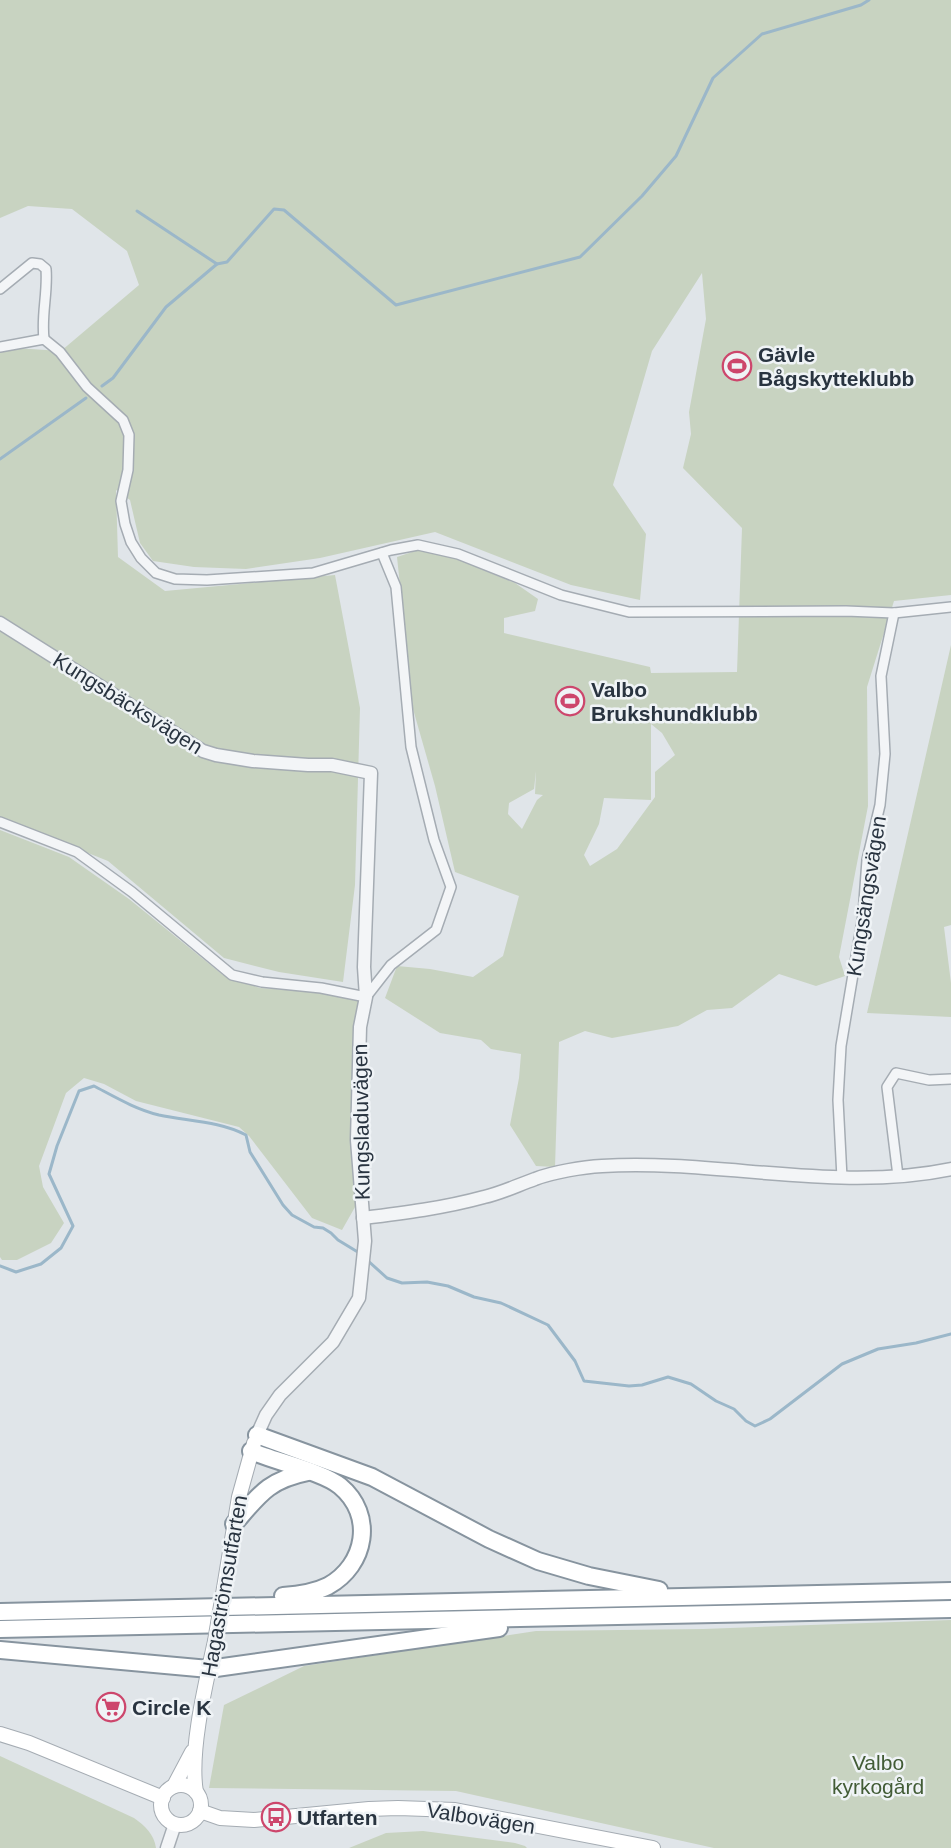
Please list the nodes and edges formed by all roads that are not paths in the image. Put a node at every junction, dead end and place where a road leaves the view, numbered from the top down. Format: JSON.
{"nodes":[{"id":1,"x":0,"y":289,"type":"edge"},
{"id":2,"x":44,"y":339,"type":"junction"},
{"id":3,"x":0,"y":347,"type":"edge"},
{"id":4,"x":382,"y":553,"type":"junction"},
{"id":5,"x":951,"y":607,"type":"edge"},
{"id":6,"x":894,"y":613,"type":"junction"},
{"id":7,"x":0,"y":623,"type":"edge"},
{"id":8,"x":371,"y":773,"type":"joint"},
{"id":9,"x":0,"y":822,"type":"edge"},
{"id":10,"x":366,"y":997,"type":"junction"},
{"id":11,"x":951,"y":1079,"type":"edge"},
{"id":12,"x":951,"y":1169,"type":"edge"},
{"id":13,"x":898,"y":1176,"type":"junction"},
{"id":14,"x":842,"y":1178,"type":"junction"},
{"id":15,"x":363,"y":1218,"type":"junction"},
{"id":16,"x":254,"y":1443,"type":"junction"},
{"id":17,"x":309,"y":1472,"type":"junction"},
{"id":18,"x":234,"y":1524,"type":"junction"},
{"id":19,"x":951,"y":1591,"type":"edge"},
{"id":20,"x":692,"y":1596,"type":"junction"},
{"id":21,"x":190,"y":1607,"type":"junction"},
{"id":22,"x":951,"y":1609,"type":"edge"},
{"id":23,"x":0,"y":1612,"type":"edge"},
{"id":24,"x":575,"y":1618,"type":"junction"},
{"id":25,"x":0,"y":1629,"type":"edge"},
{"id":26,"x":0,"y":1650,"type":"edge"},
{"id":27,"x":209,"y":1669,"type":"junction"},
{"id":28,"x":0,"y":1734,"type":"edge"},
{"id":29,"x":197,"y":1738,"type":"junction"},
{"id":30,"x":174,"y":1786,"type":"junction"},
{"id":31,"x":196,"y":1792,"type":"junction"},
{"id":32,"x":162,"y":1798,"type":"junction"},
{"id":33,"x":200,"y":1812,"type":"junction"},
{"id":34,"x":175,"y":1824,"type":"junction"},
{"id":35,"x":167,"y":1848,"type":"edge"},
{"id":36,"x":653,"y":1848,"type":"edge"}],
"edges":[{"from":1,"to":2,"type":"street"},
{"from":2,"to":3,"type":"street"},
{"from":2,"to":4,"type":"street"},
{"from":4,"to":6,"type":"street"},
{"from":4,"to":10,"type":"street"},
{"from":5,"to":6,"type":"street"},
{"from":6,"to":14,"type":"street","name":"Kungsängsvägen"},
{"from":7,"to":8,"type":"street","name":"Kungsbäcksvägen"},
{"from":8,"to":10,"type":"street","name":"Kungsladuvägen"},
{"from":9,"to":10,"type":"street"},
{"from":10,"to":15,"type":"street","name":"Kungsladuvägen"},
{"from":11,"to":13,"type":"street"},
{"from":12,"to":13,"type":"street"},
{"from":13,"to":14,"type":"street"},
{"from":14,"to":15,"type":"street"},
{"from":15,"to":16,"type":"street","name":"Kungsladuvägen"},
{"from":16,"to":17,"type":"highway"},
{"from":16,"to":18,"type":"main road","name":"Hagaströmsutfarten"},
{"from":16,"to":20,"type":"highway"},
{"from":17,"to":18,"type":"highway"},
{"from":17,"to":21,"type":"highway"},
{"from":18,"to":27,"type":"main road","name":"Hagaströmsutfarten","bridge":true},
{"from":19,"to":20,"type":"highway"},
{"from":20,"to":21,"type":"highway"},
{"from":21,"to":23,"type":"highway"},
{"from":22,"to":24,"type":"highway"},
{"from":24,"to":25,"type":"highway"},
{"from":24,"to":27,"type":"highway"},
{"from":26,"to":27,"type":"highway"},
{"from":27,"to":29,"type":"main road","name":"Hagaströmsutfarten"},
{"from":28,"to":32,"type":"main road"},
{"from":29,"to":30,"type":"main road","name":"Hagaströmsutfarten"},
{"from":29,"to":31,"type":"main road","name":"Hagaströmsutfarten"},
{"from":30,"to":31,"type":"main road"},
{"from":30,"to":32,"type":"main road","name":"Hagaströmsutfarten"},
{"from":31,"to":33,"type":"main road","name":"Hagaströmsutfarten"},
{"from":32,"to":34,"type":"main road"},
{"from":33,"to":34,"type":"main road"},
{"from":33,"to":36,"type":"main road","name":"Valbovägen"},
{"from":34,"to":35,"type":"street"}]}
